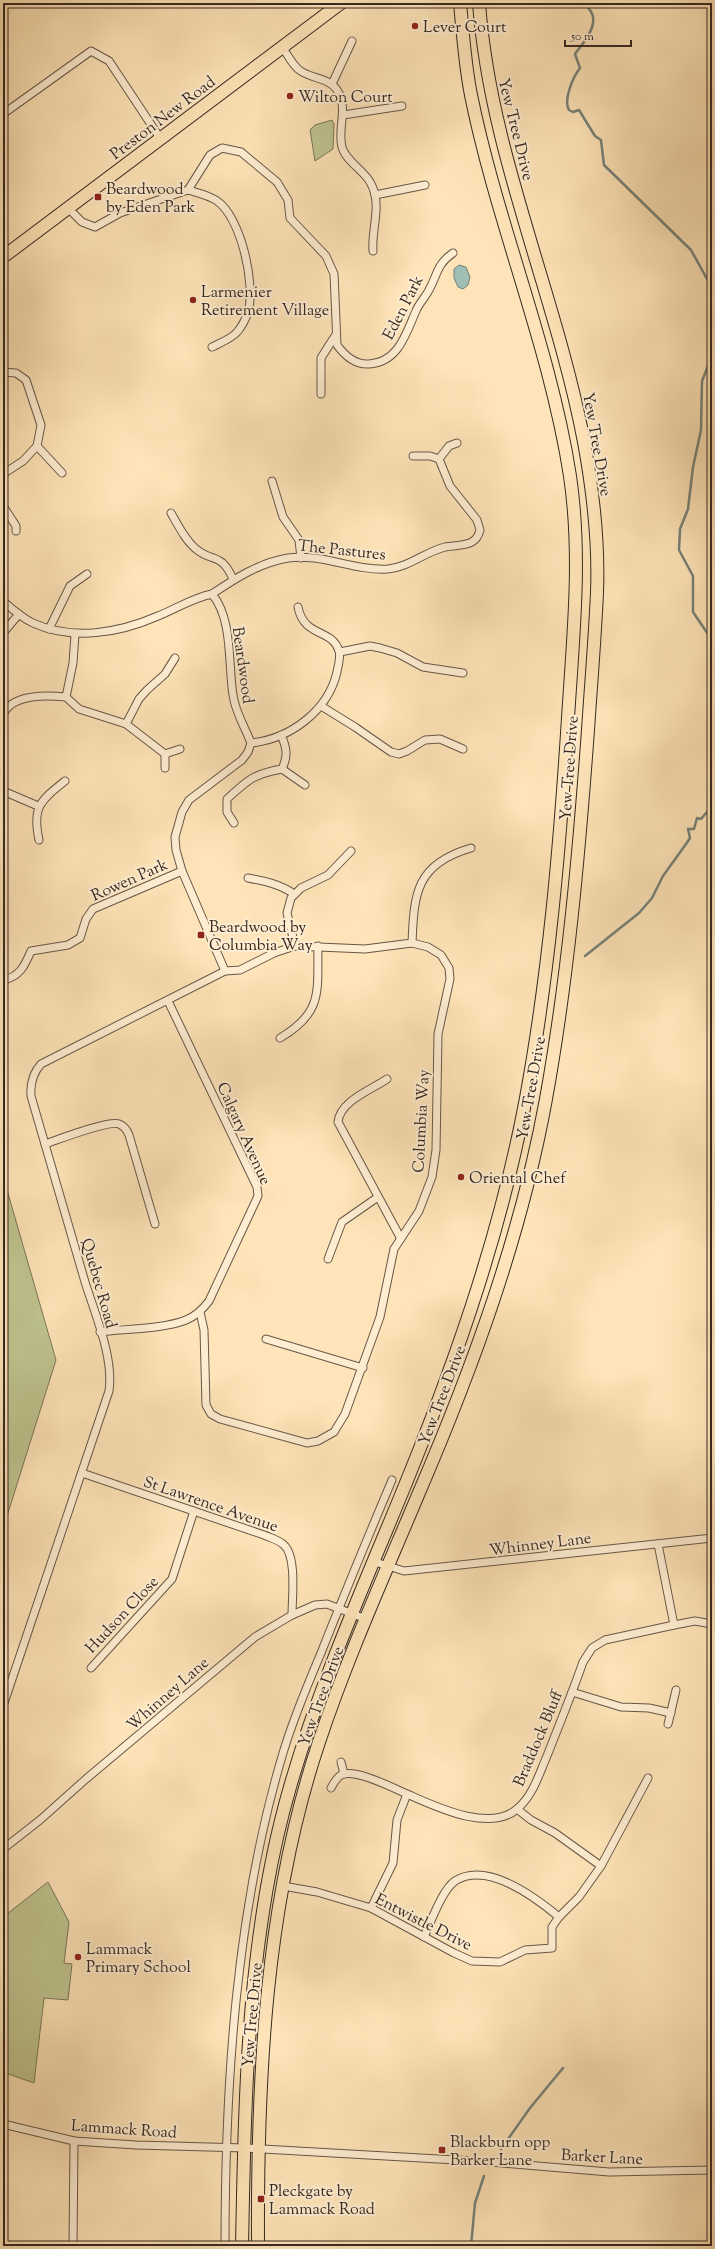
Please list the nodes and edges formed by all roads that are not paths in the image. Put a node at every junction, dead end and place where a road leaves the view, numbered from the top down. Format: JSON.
{"nodes":[{"id":1,"x":341,"y":3,"type":"edge"},
{"id":2,"x":460,"y":3,"type":"edge"},
{"id":3,"x":479,"y":3,"type":"edge"},
{"id":4,"x":352,"y":41,"type":"dead end"},
{"id":5,"x":281,"y":46,"type":"junction"},
{"id":6,"x":332,"y":84,"type":"junction"},
{"id":7,"x":402,"y":106,"type":"dead end"},
{"id":8,"x":3,"y":114,"type":"edge"},
{"id":9,"x":343,"y":114,"type":"junction"},
{"id":10,"x":160,"y":138,"type":"junction"},
{"id":11,"x":425,"y":184,"type":"dead end"},
{"id":12,"x":188,"y":190,"type":"junction"},
{"id":13,"x":375,"y":195,"type":"junction"},
{"id":14,"x":70,"y":209,"type":"junction"},
{"id":15,"x":373,"y":251,"type":"dead end"},
{"id":16,"x":452,"y":253,"type":"dead end"},
{"id":17,"x":3,"y":257,"type":"edge"},
{"id":18,"x":335,"y":336,"type":"junction"},
{"id":19,"x":212,"y":347,"type":"dead end"},
{"id":20,"x":3,"y":372,"type":"edge"},
{"id":21,"x":321,"y":394,"type":"dead end"},
{"id":22,"x":457,"y":443,"type":"dead end"},
{"id":23,"x":37,"y":446,"type":"junction"},
{"id":24,"x":413,"y":456,"type":"dead end"},
{"id":25,"x":439,"y":459,"type":"junction"},
{"id":26,"x":62,"y":473,"type":"dead end"},
{"id":27,"x":3,"y":474,"type":"edge"},
{"id":28,"x":272,"y":481,"type":"dead end"},
{"id":29,"x":3,"y":506,"type":"edge"},
{"id":30,"x":171,"y":513,"type":"dead end"},
{"id":31,"x":16,"y":531,"type":"dead end"},
{"id":32,"x":577,"y":552,"type":"junction"},
{"id":33,"x":597,"y":552,"type":"junction"},
{"id":34,"x":301,"y":558,"type":"junction"},
{"id":35,"x":87,"y":574,"type":"dead end"},
{"id":36,"x":233,"y":579,"type":"junction"},
{"id":37,"x":212,"y":594,"type":"junction"},
{"id":38,"x":3,"y":601,"type":"edge"},
{"id":39,"x":298,"y":607,"type":"dead end"},
{"id":40,"x":19,"y":614,"type":"junction"},
{"id":41,"x":49,"y":629,"type":"junction"},
{"id":42,"x":3,"y":633,"type":"edge"},
{"id":43,"x":75,"y":634,"type":"junction"},
{"id":44,"x":340,"y":652,"type":"junction"},
{"id":45,"x":175,"y":658,"type":"dead end"},
{"id":46,"x":463,"y":673,"type":"dead end"},
{"id":47,"x":66,"y":697,"type":"junction"},
{"id":48,"x":322,"y":706,"type":"junction"},
{"id":49,"x":3,"y":714,"type":"edge"},
{"id":50,"x":126,"y":724,"type":"junction"},
{"id":51,"x":281,"y":735,"type":"junction"},
{"id":52,"x":251,"y":743,"type":"junction"},
{"id":53,"x":180,"y":749,"type":"dead end"},
{"id":54,"x":463,"y":749,"type":"dead end"},
{"id":55,"x":165,"y":754,"type":"junction"},
{"id":56,"x":165,"y":768,"type":"dead end"},
{"id":57,"x":282,"y":769,"type":"junction"},
{"id":58,"x":65,"y":781,"type":"dead end"},
{"id":59,"x":304,"y":786,"type":"dead end"},
{"id":60,"x":3,"y":791,"type":"edge"},
{"id":61,"x":38,"y":806,"type":"junction"},
{"id":62,"x":234,"y":823,"type":"dead end"},
{"id":63,"x":39,"y":840,"type":"dead end"},
{"id":64,"x":471,"y":848,"type":"dead end"},
{"id":65,"x":351,"y":851,"type":"dead end"},
{"id":66,"x":182,"y":871,"type":"junction"},
{"id":67,"x":248,"y":878,"type":"dead end"},
{"id":68,"x":294,"y":894,"type":"junction"},
{"id":69,"x":412,"y":943,"type":"junction"},
{"id":70,"x":295,"y":946,"type":"junction"},
{"id":71,"x":318,"y":946,"type":"junction"},
{"id":72,"x":224,"y":971,"type":"junction"},
{"id":73,"x":3,"y":980,"type":"edge"},
{"id":74,"x":168,"y":1001,"type":"junction"},
{"id":75,"x":280,"y":1038,"type":"dead end"},
{"id":76,"x":536,"y":1040,"type":"junction"},
{"id":77,"x":555,"y":1043,"type":"junction"},
{"id":78,"x":387,"y":1079,"type":"dead end"},
{"id":79,"x":45,"y":1144,"type":"junction"},
{"id":80,"x":378,"y":1197,"type":"junction"},
{"id":81,"x":155,"y":1224,"type":"dead end"},
{"id":82,"x":400,"y":1237,"type":"junction"},
{"id":83,"x":491,"y":1243,"type":"junction"},
{"id":84,"x":510,"y":1247,"type":"junction"},
{"id":85,"x":328,"y":1259,"type":"dead end"},
{"id":86,"x":200,"y":1312,"type":"junction"},
{"id":87,"x":100,"y":1332,"type":"junction"},
{"id":88,"x":266,"y":1339,"type":"dead end"},
{"id":89,"x":363,"y":1368,"type":"junction"},
{"id":90,"x":82,"y":1473,"type":"junction"},
{"id":91,"x":392,"y":1480,"type":"dead end"},
{"id":92,"x":194,"y":1511,"type":"junction"},
{"id":93,"x":712,"y":1538,"type":"edge"},
{"id":94,"x":658,"y":1544,"type":"junction"},
{"id":95,"x":372,"y":1561,"type":"junction"},
{"id":96,"x":387,"y":1567,"type":"junction"},
{"id":97,"x":338,"y":1607,"type":"junction"},
{"id":98,"x":351,"y":1614,"type":"junction"},
{"id":99,"x":292,"y":1615,"type":"junction"},
{"id":100,"x":366,"y":1619,"type":"junction"},
{"id":101,"x":674,"y":1624,"type":"junction"},
{"id":102,"x":712,"y":1624,"type":"edge"},
{"id":103,"x":91,"y":1668,"type":"dead end"},
{"id":104,"x":676,"y":1690,"type":"dead end"},
{"id":105,"x":572,"y":1692,"type":"junction"},
{"id":106,"x":3,"y":1706,"type":"edge"},
{"id":107,"x":671,"y":1713,"type":"junction"},
{"id":108,"x":668,"y":1724,"type":"dead end"},
{"id":109,"x":341,"y":1762,"type":"dead end"},
{"id":110,"x":344,"y":1774,"type":"junction"},
{"id":111,"x":648,"y":1778,"type":"dead end"},
{"id":112,"x":331,"y":1788,"type":"dead end"},
{"id":113,"x":408,"y":1794,"type":"junction"},
{"id":114,"x":517,"y":1809,"type":"junction"},
{"id":115,"x":3,"y":1849,"type":"edge"},
{"id":116,"x":601,"y":1866,"type":"junction"},
{"id":117,"x":269,"y":1884,"type":"junction"},
{"id":118,"x":283,"y":1886,"type":"junction"},
{"id":119,"x":371,"y":1908,"type":"junction"},
{"id":120,"x":559,"y":1917,"type":"junction"},
{"id":121,"x":424,"y":1937,"type":"junction"},
{"id":122,"x":3,"y":2124,"type":"edge"},
{"id":123,"x":74,"y":2140,"type":"junction"},
{"id":124,"x":226,"y":2148,"type":"junction"},
{"id":125,"x":245,"y":2148,"type":"junction"},
{"id":126,"x":258,"y":2149,"type":"junction"},
{"id":127,"x":712,"y":2170,"type":"edge"},
{"id":128,"x":73,"y":2246,"type":"edge"},
{"id":129,"x":225,"y":2246,"type":"edge"},
{"id":130,"x":242,"y":2246,"type":"edge"},
{"id":131,"x":258,"y":2246,"type":"edge"}],
"edges":[{"from":1,"to":5,"type":"highway","name":"Preston New Road"},
{"from":2,"to":32,"type":"highway","name":"Yew Tree Drive"},
{"from":3,"to":33,"type":"highway","name":"Yew Tree Drive"},
{"from":4,"to":6,"type":"street"},
{"from":5,"to":6,"type":"street"},
{"from":5,"to":10,"type":"highway","name":"Preston New Road"},
{"from":6,"to":9,"type":"street"},
{"from":7,"to":9,"type":"street"},
{"from":8,"to":10,"type":"street"},
{"from":9,"to":13,"type":"street"},
{"from":10,"to":14,"type":"highway","name":"Preston New Road"},
{"from":11,"to":13,"type":"street"},
{"from":12,"to":14,"type":"street"},
{"from":12,"to":18,"type":"street","name":"Eden Park"},
{"from":12,"to":19,"type":"street"},
{"from":13,"to":15,"type":"street"},
{"from":14,"to":17,"type":"highway","name":"Preston New Road"},
{"from":16,"to":18,"type":"street","name":"Eden Park"},
{"from":18,"to":21,"type":"street"},
{"from":20,"to":23,"type":"street"},
{"from":22,"to":25,"type":"street"},
{"from":23,"to":26,"type":"street"},
{"from":23,"to":27,"type":"street"},
{"from":24,"to":25,"type":"street"},
{"from":25,"to":34,"type":"street","name":"The Pastures"},
{"from":28,"to":34,"type":"street"},
{"from":29,"to":31,"type":"street"},
{"from":30,"to":36,"type":"street"},
{"from":32,"to":33,"type":"highway"},
{"from":32,"to":76,"type":"highway","name":"Yew Tree Drive"},
{"from":33,"to":77,"type":"highway","name":"Yew Tree Drive"},
{"from":34,"to":36,"type":"street","name":"The Pastures"},
{"from":35,"to":41,"type":"street"},
{"from":36,"to":37,"type":"street","name":"The Pastures"},
{"from":37,"to":43,"type":"street"},
{"from":37,"to":52,"type":"street","name":"Beardwood"},
{"from":38,"to":40,"type":"street"},
{"from":39,"to":44,"type":"street"},
{"from":40,"to":41,"type":"street"},
{"from":40,"to":42,"type":"street"},
{"from":41,"to":43,"type":"street"},
{"from":43,"to":47,"type":"street"},
{"from":44,"to":46,"type":"street"},
{"from":44,"to":48,"type":"street"},
{"from":45,"to":50,"type":"street"},
{"from":47,"to":49,"type":"street"},
{"from":47,"to":50,"type":"street"},
{"from":48,"to":51,"type":"street"},
{"from":48,"to":54,"type":"street"},
{"from":50,"to":55,"type":"street"},
{"from":51,"to":52,"type":"street"},
{"from":51,"to":57,"type":"street"},
{"from":52,"to":66,"type":"street"},
{"from":53,"to":55,"type":"street"},
{"from":55,"to":56,"type":"street"},
{"from":57,"to":59,"type":"street"},
{"from":57,"to":62,"type":"street"},
{"from":58,"to":61,"type":"street"},
{"from":60,"to":61,"type":"street"},
{"from":61,"to":63,"type":"street"},
{"from":64,"to":69,"type":"street"},
{"from":65,"to":68,"type":"street"},
{"from":66,"to":72,"type":"street"},
{"from":66,"to":73,"type":"street","name":"Rowen Park"},
{"from":67,"to":68,"type":"street"},
{"from":68,"to":70,"type":"street"},
{"from":69,"to":71,"type":"street","name":"Columbia Way"},
{"from":69,"to":82,"type":"street","name":"Columbia Way"},
{"from":70,"to":71,"type":"street","name":"Columbia Way"},
{"from":70,"to":72,"type":"street","name":"Columbia Way"},
{"from":71,"to":75,"type":"street"},
{"from":72,"to":74,"type":"street","name":"Quebec Road"},
{"from":74,"to":79,"type":"street","name":"Quebec Road"},
{"from":74,"to":86,"type":"street","name":"Calgary Avenue"},
{"from":76,"to":77,"type":"highway"},
{"from":76,"to":83,"type":"highway","name":"Yew Tree Drive"},
{"from":77,"to":84,"type":"highway","name":"Yew Tree Drive"},
{"from":78,"to":80,"type":"street"},
{"from":79,"to":81,"type":"street"},
{"from":79,"to":87,"type":"street","name":"Quebec Road"},
{"from":80,"to":82,"type":"street"},
{"from":80,"to":85,"type":"street"},
{"from":82,"to":89,"type":"street","name":"Columbia Way"},
{"from":83,"to":84,"type":"highway"},
{"from":83,"to":95,"type":"highway","name":"Yew Tree Drive"},
{"from":84,"to":96,"type":"highway","name":"Yew Tree Drive"},
{"from":86,"to":87,"type":"street","name":"Calgary Avenue"},
{"from":86,"to":89,"type":"street","name":"Columbia Way"},
{"from":87,"to":90,"type":"street","name":"Quebec Road"},
{"from":88,"to":89,"type":"street"},
{"from":90,"to":92,"type":"street","name":"St Lawrence Avenue"},
{"from":90,"to":106,"type":"street","name":"Quebec Road"},
{"from":91,"to":97,"type":"street"},
{"from":92,"to":99,"type":"street","name":"St Lawrence Avenue"},
{"from":92,"to":103,"type":"street","name":"Hudson Close"},
{"from":93,"to":94,"type":"street","name":"Whinney Lane"},
{"from":94,"to":96,"type":"street","name":"Whinney Lane"},
{"from":94,"to":101,"type":"street"},
{"from":95,"to":96,"type":"street","name":"Whinney Lane"},
{"from":95,"to":98,"type":"highway","name":"Yew Tree Drive"},
{"from":96,"to":100,"type":"highway","name":"Yew Tree Drive"},
{"from":97,"to":98,"type":"street","name":"Whinney Lane"},
{"from":97,"to":99,"type":"street","name":"Whinney Lane"},
{"from":97,"to":124,"type":"street"},
{"from":98,"to":100,"type":"street","name":"Whinney Lane"},
{"from":98,"to":117,"type":"highway","name":"Yew Tree Drive"},
{"from":99,"to":115,"type":"street","name":"Whinney Lane"},
{"from":100,"to":118,"type":"highway","name":"Yew Tree Drive"},
{"from":101,"to":102,"type":"street"},
{"from":101,"to":105,"type":"street","name":"Braddock Bluff"},
{"from":104,"to":107,"type":"street"},
{"from":105,"to":107,"type":"street"},
{"from":105,"to":114,"type":"street","name":"Braddock Bluff"},
{"from":107,"to":108,"type":"street"},
{"from":109,"to":110,"type":"street"},
{"from":110,"to":112,"type":"street"},
{"from":110,"to":113,"type":"street","name":"Braddock Bluff"},
{"from":111,"to":116,"type":"street"},
{"from":113,"to":114,"type":"street","name":"Braddock Bluff"},
{"from":113,"to":119,"type":"street"},
{"from":114,"to":116,"type":"street"},
{"from":116,"to":120,"type":"street"},
{"from":117,"to":118,"type":"highway"},
{"from":117,"to":125,"type":"highway","name":"Yew Tree Drive"},
{"from":118,"to":119,"type":"street","name":"Entwistle Drive"},
{"from":118,"to":126,"type":"highway","name":"Yew Tree Drive"},
{"from":119,"to":121,"type":"street","name":"Entwistle Drive"},
{"from":120,"to":121,"type":"street","name":"Entwistle Drive"},
{"from":120,"to":121,"type":"street"},
{"from":122,"to":123,"type":"street","name":"Lammack Road"},
{"from":123,"to":124,"type":"street","name":"Lammack Road"},
{"from":123,"to":128,"type":"street"},
{"from":124,"to":125,"type":"street","name":"Lammack Road"},
{"from":124,"to":129,"type":"street"},
{"from":125,"to":126,"type":"street","name":"Lammack Road"},
{"from":125,"to":130,"type":"highway","name":"Yew Tree Drive"},
{"from":126,"to":127,"type":"street","name":"Barker Lane"},
{"from":126,"to":131,"type":"highway","name":"Yew Tree Drive"}]}
